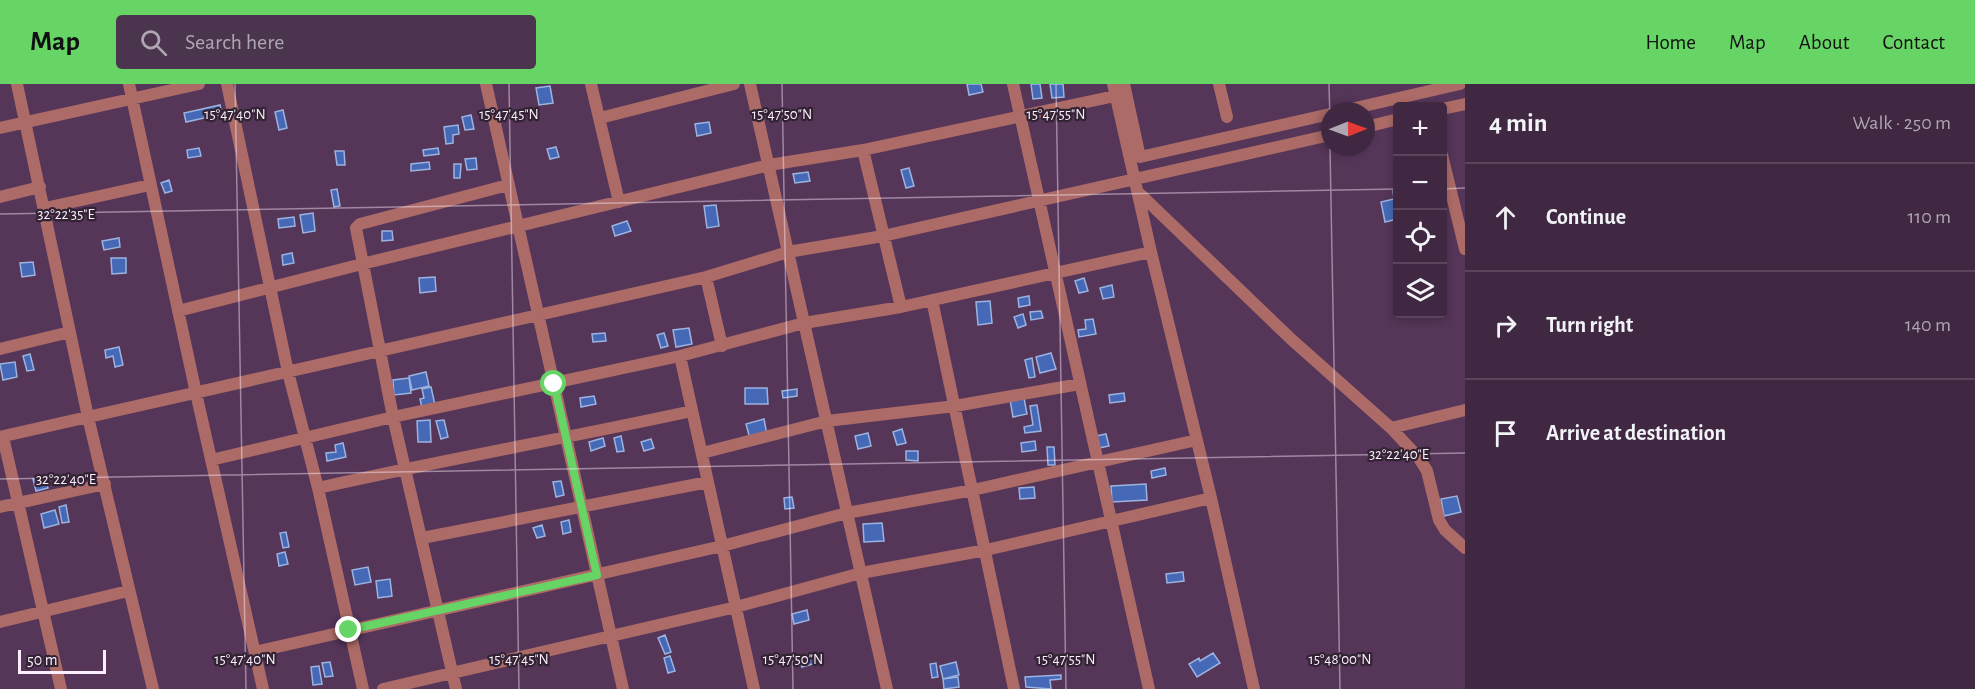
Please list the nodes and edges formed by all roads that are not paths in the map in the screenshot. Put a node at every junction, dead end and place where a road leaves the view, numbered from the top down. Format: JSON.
{"nodes":[{"id":1,"x":17,"y":84,"type":"edge"},
{"id":2,"x":129,"y":84,"type":"edge"},
{"id":3,"x":199,"y":84,"type":"edge"},
{"id":4,"x":227,"y":84,"type":"edge"},
{"id":5,"x":486,"y":84,"type":"edge"},
{"id":6,"x":591,"y":84,"type":"edge"},
{"id":7,"x":734,"y":84,"type":"edge"},
{"id":8,"x":750,"y":84,"type":"edge"},
{"id":9,"x":1013,"y":84,"type":"edge"},
{"id":10,"x":1124,"y":84,"type":"edge"},
{"id":11,"x":1219,"y":84,"type":"edge"},
{"id":12,"x":1460,"y":84,"type":"edge"},
{"id":13,"x":1114,"y":90,"type":"edge"},
{"id":14,"x":132,"y":99,"type":"junction"},
{"id":15,"x":1375,"y":103,"type":"edge"},
{"id":16,"x":1465,"y":104,"type":"edge"},
{"id":17,"x":1447,"y":108,"type":"edge"},
{"id":18,"x":1020,"y":115,"type":"junction"},
{"id":19,"x":1321,"y":116,"type":"edge"},
{"id":20,"x":1227,"y":117,"type":"dead end"},
{"id":21,"x":600,"y":118,"type":"junction"},
{"id":22,"x":1393,"y":120,"type":"edge"},
{"id":23,"x":26,"y":123,"type":"junction"},
{"id":24,"x":1375,"y":124,"type":"edge"},
{"id":25,"x":0,"y":128,"type":"edge"},
{"id":26,"x":1321,"y":137,"type":"edge"},
{"id":27,"x":863,"y":150,"type":"junction"},
{"id":28,"x":1443,"y":156,"type":"edge"},
{"id":29,"x":769,"y":165,"type":"junction"},
{"id":30,"x":150,"y":184,"type":"junction"},
{"id":31,"x":508,"y":185,"type":"junction"},
{"id":32,"x":1135,"y":185,"type":"junction"},
{"id":33,"x":40,"y":188,"type":"junction"},
{"id":34,"x":0,"y":197,"type":"edge"},
{"id":35,"x":1039,"y":201,"type":"junction"},
{"id":36,"x":619,"y":202,"type":"junction"},
{"id":37,"x":45,"y":208,"type":"junction"},
{"id":38,"x":518,"y":226,"type":"junction"},
{"id":39,"x":883,"y":236,"type":"junction"},
{"id":40,"x":1465,"y":249,"type":"edge"},
{"id":41,"x":788,"y":252,"type":"junction"},
{"id":42,"x":1151,"y":252,"type":"junction"},
{"id":43,"x":362,"y":264,"type":"junction"},
{"id":44,"x":1055,"y":273,"type":"junction"},
{"id":45,"x":706,"y":277,"type":"junction"},
{"id":46,"x":269,"y":288,"type":"junction"},
{"id":47,"x":932,"y":300,"type":"junction"},
{"id":48,"x":901,"y":307,"type":"junction"},
{"id":49,"x":178,"y":311,"type":"junction"},
{"id":50,"x":538,"y":315,"type":"junction"},
{"id":51,"x":804,"y":323,"type":"junction"},
{"id":52,"x":70,"y":332,"type":"junction"},
{"id":53,"x":722,"y":346,"type":"junction"},
{"id":54,"x":0,"y":349,"type":"edge"},
{"id":55,"x":379,"y":351,"type":"junction"},
{"id":56,"x":680,"y":356,"type":"junction"},
{"id":57,"x":288,"y":372,"type":"junction"},
{"id":58,"x":554,"y":384,"type":"junction"},
{"id":59,"x":1080,"y":384,"type":"junction"},
{"id":60,"x":196,"y":393,"type":"junction"},
{"id":61,"x":955,"y":406,"type":"junction"},
{"id":62,"x":1465,"y":410,"type":"edge"},
{"id":63,"x":692,"y":411,"type":"junction"},
{"id":64,"x":88,"y":417,"type":"junction"},
{"id":65,"x":393,"y":417,"type":"junction"},
{"id":66,"x":827,"y":422,"type":"junction"},
{"id":67,"x":1390,"y":428,"type":"junction"},
{"id":68,"x":1,"y":437,"type":"edge"},
{"id":69,"x":566,"y":438,"type":"junction"},
{"id":70,"x":305,"y":439,"type":"junction"},
{"id":71,"x":1197,"y":440,"type":"junction"},
{"id":72,"x":702,"y":453,"type":"junction"},
{"id":73,"x":212,"y":460,"type":"junction"},
{"id":74,"x":1098,"y":462,"type":"junction"},
{"id":75,"x":405,"y":469,"type":"junction"},
{"id":76,"x":708,"y":482,"type":"junction"},
{"id":77,"x":105,"y":484,"type":"junction"},
{"id":78,"x":318,"y":489,"type":"junction"},
{"id":79,"x":973,"y":490,"type":"junction"},
{"id":80,"x":1211,"y":498,"type":"junction"},
{"id":81,"x":18,"y":504,"type":"junction"},
{"id":82,"x":0,"y":507,"type":"edge"},
{"id":83,"x":582,"y":507,"type":"junction"},
{"id":84,"x":847,"y":513,"type":"junction"},
{"id":85,"x":1111,"y":521,"type":"junction"},
{"id":86,"x":422,"y":538,"type":"junction"},
{"id":87,"x":722,"y":546,"type":"junction"},
{"id":88,"x":1465,"y":549,"type":"edge"},
{"id":89,"x":986,"y":550,"type":"junction"},
{"id":90,"x":861,"y":573,"type":"junction"},
{"id":91,"x":597,"y":575,"type":"junction"},
{"id":92,"x":128,"y":591,"type":"junction"},
{"id":93,"x":736,"y":608,"type":"junction"},
{"id":94,"x":438,"y":610,"type":"junction"},
{"id":95,"x":44,"y":611,"type":"junction"},
{"id":96,"x":0,"y":622,"type":"edge"},
{"id":97,"x":349,"y":630,"type":"junction"},
{"id":98,"x":611,"y":636,"type":"junction"},
{"id":99,"x":255,"y":651,"type":"junction"},
{"id":100,"x":452,"y":673,"type":"junction"},
{"id":101,"x":1251,"y":688,"type":"edge"},
{"id":102,"x":61,"y":689,"type":"edge"},
{"id":103,"x":153,"y":689,"type":"edge"},
{"id":104,"x":263,"y":689,"type":"edge"},
{"id":105,"x":363,"y":689,"type":"edge"},
{"id":106,"x":383,"y":689,"type":"edge"},
{"id":107,"x":456,"y":689,"type":"edge"},
{"id":108,"x":623,"y":689,"type":"edge"},
{"id":109,"x":754,"y":689,"type":"edge"},
{"id":110,"x":887,"y":689,"type":"edge"},
{"id":111,"x":1014,"y":689,"type":"edge"},
{"id":112,"x":1149,"y":689,"type":"edge"}],
"edges":[{"from":1,"to":23,"type":"street"},
{"from":2,"to":14,"type":"street"},
{"from":3,"to":14,"type":"street"},
{"from":4,"to":46,"type":"street"},
{"from":5,"to":31,"type":"street"},
{"from":6,"to":21,"type":"street"},
{"from":7,"to":21,"type":"street"},
{"from":8,"to":29,"type":"street"},
{"from":9,"to":18,"type":"street"},
{"from":10,"to":19,"type":"street"},
{"from":11,"to":20,"type":"street"},
{"from":12,"to":15,"type":"street"},
{"from":13,"to":18,"type":"street"},
{"from":13,"to":32,"type":"street"},
{"from":14,"to":23,"type":"street"},
{"from":14,"to":30,"type":"street"},
{"from":16,"to":17,"type":"street"},
{"from":18,"to":27,"type":"street"},
{"from":18,"to":35,"type":"street"},
{"from":21,"to":36,"type":"street"},
{"from":22,"to":24,"type":"street"},
{"from":23,"to":25,"type":"street"},
{"from":23,"to":33,"type":"street"},
{"from":26,"to":32,"type":"street"},
{"from":27,"to":29,"type":"street"},
{"from":27,"to":39,"type":"street"},
{"from":28,"to":40,"type":"street"},
{"from":29,"to":36,"type":"street"},
{"from":29,"to":41,"type":"street"},
{"from":30,"to":37,"type":"street"},
{"from":30,"to":49,"type":"street"},
{"from":31,"to":38,"type":"street"},
{"from":31,"to":43,"type":"street"},
{"from":32,"to":35,"type":"street"},
{"from":32,"to":42,"type":"street"},
{"from":32,"to":67,"type":"street"},
{"from":33,"to":34,"type":"street"},
{"from":33,"to":37,"type":"street"},
{"from":35,"to":39,"type":"street"},
{"from":35,"to":44,"type":"street"},
{"from":36,"to":38,"type":"street"},
{"from":37,"to":52,"type":"street"},
{"from":38,"to":43,"type":"street"},
{"from":38,"to":50,"type":"street"},
{"from":39,"to":41,"type":"street"},
{"from":39,"to":48,"type":"street"},
{"from":41,"to":45,"type":"street"},
{"from":41,"to":51,"type":"street"},
{"from":42,"to":44,"type":"street"},
{"from":42,"to":71,"type":"street"},
{"from":43,"to":46,"type":"street"},
{"from":43,"to":55,"type":"street"},
{"from":44,"to":47,"type":"street"},
{"from":44,"to":59,"type":"street"},
{"from":45,"to":50,"type":"street"},
{"from":45,"to":53,"type":"street"},
{"from":46,"to":49,"type":"street"},
{"from":46,"to":57,"type":"street"},
{"from":47,"to":48,"type":"street"},
{"from":47,"to":61,"type":"street"},
{"from":48,"to":51,"type":"street"},
{"from":49,"to":60,"type":"street"},
{"from":50,"to":55,"type":"street"},
{"from":50,"to":58,"type":"street"},
{"from":51,"to":53,"type":"street"},
{"from":51,"to":66,"type":"street"},
{"from":52,"to":54,"type":"street"},
{"from":52,"to":64,"type":"street"},
{"from":53,"to":56,"type":"street"},
{"from":55,"to":57,"type":"street"},
{"from":55,"to":65,"type":"street"},
{"from":56,"to":58,"type":"street"},
{"from":56,"to":63,"type":"street"},
{"from":57,"to":60,"type":"street"},
{"from":57,"to":70,"type":"street"},
{"from":58,"to":65,"type":"street"},
{"from":58,"to":69,"type":"street"},
{"from":59,"to":61,"type":"street"},
{"from":59,"to":74,"type":"street"},
{"from":60,"to":64,"type":"street"},
{"from":60,"to":73,"type":"street"},
{"from":61,"to":66,"type":"street"},
{"from":61,"to":79,"type":"street"},
{"from":62,"to":67,"type":"street"},
{"from":63,"to":69,"type":"street"},
{"from":63,"to":72,"type":"street"},
{"from":64,"to":68,"type":"street"},
{"from":64,"to":77,"type":"street"},
{"from":65,"to":70,"type":"street"},
{"from":65,"to":75,"type":"street"},
{"from":66,"to":72,"type":"street"},
{"from":66,"to":84,"type":"street"},
{"from":67,"to":88,"type":"street"},
{"from":68,"to":81,"type":"street"},
{"from":69,"to":75,"type":"street"},
{"from":69,"to":83,"type":"street"},
{"from":70,"to":73,"type":"street"},
{"from":70,"to":78,"type":"street"},
{"from":71,"to":74,"type":"street"},
{"from":71,"to":80,"type":"street"},
{"from":72,"to":76,"type":"street"},
{"from":73,"to":99,"type":"street"},
{"from":74,"to":79,"type":"street"},
{"from":74,"to":85,"type":"street"},
{"from":75,"to":78,"type":"street"},
{"from":75,"to":86,"type":"street"},
{"from":76,"to":83,"type":"street"},
{"from":76,"to":87,"type":"street"},
{"from":77,"to":81,"type":"street"},
{"from":77,"to":92,"type":"street"},
{"from":78,"to":97,"type":"street"},
{"from":79,"to":84,"type":"street"},
{"from":79,"to":89,"type":"street"},
{"from":80,"to":85,"type":"street"},
{"from":80,"to":101,"type":"street"},
{"from":81,"to":82,"type":"street"},
{"from":81,"to":95,"type":"street"},
{"from":83,"to":86,"type":"street"},
{"from":83,"to":91,"type":"street"},
{"from":84,"to":87,"type":"street"},
{"from":84,"to":90,"type":"street"},
{"from":85,"to":89,"type":"street"},
{"from":85,"to":112,"type":"street"},
{"from":86,"to":94,"type":"street"},
{"from":87,"to":91,"type":"street"},
{"from":87,"to":93,"type":"street"},
{"from":89,"to":90,"type":"street"},
{"from":89,"to":111,"type":"street"},
{"from":90,"to":93,"type":"street"},
{"from":90,"to":110,"type":"street"},
{"from":91,"to":94,"type":"street"},
{"from":91,"to":98,"type":"street"},
{"from":92,"to":95,"type":"street"},
{"from":92,"to":103,"type":"street"},
{"from":93,"to":98,"type":"street"},
{"from":93,"to":109,"type":"street"},
{"from":94,"to":97,"type":"street"},
{"from":94,"to":100,"type":"street"},
{"from":95,"to":96,"type":"street"},
{"from":95,"to":102,"type":"street"},
{"from":97,"to":99,"type":"street"},
{"from":97,"to":105,"type":"street"},
{"from":98,"to":100,"type":"street"},
{"from":98,"to":108,"type":"street"},
{"from":99,"to":104,"type":"street"},
{"from":100,"to":106,"type":"street"},
{"from":100,"to":107,"type":"street"}]}
